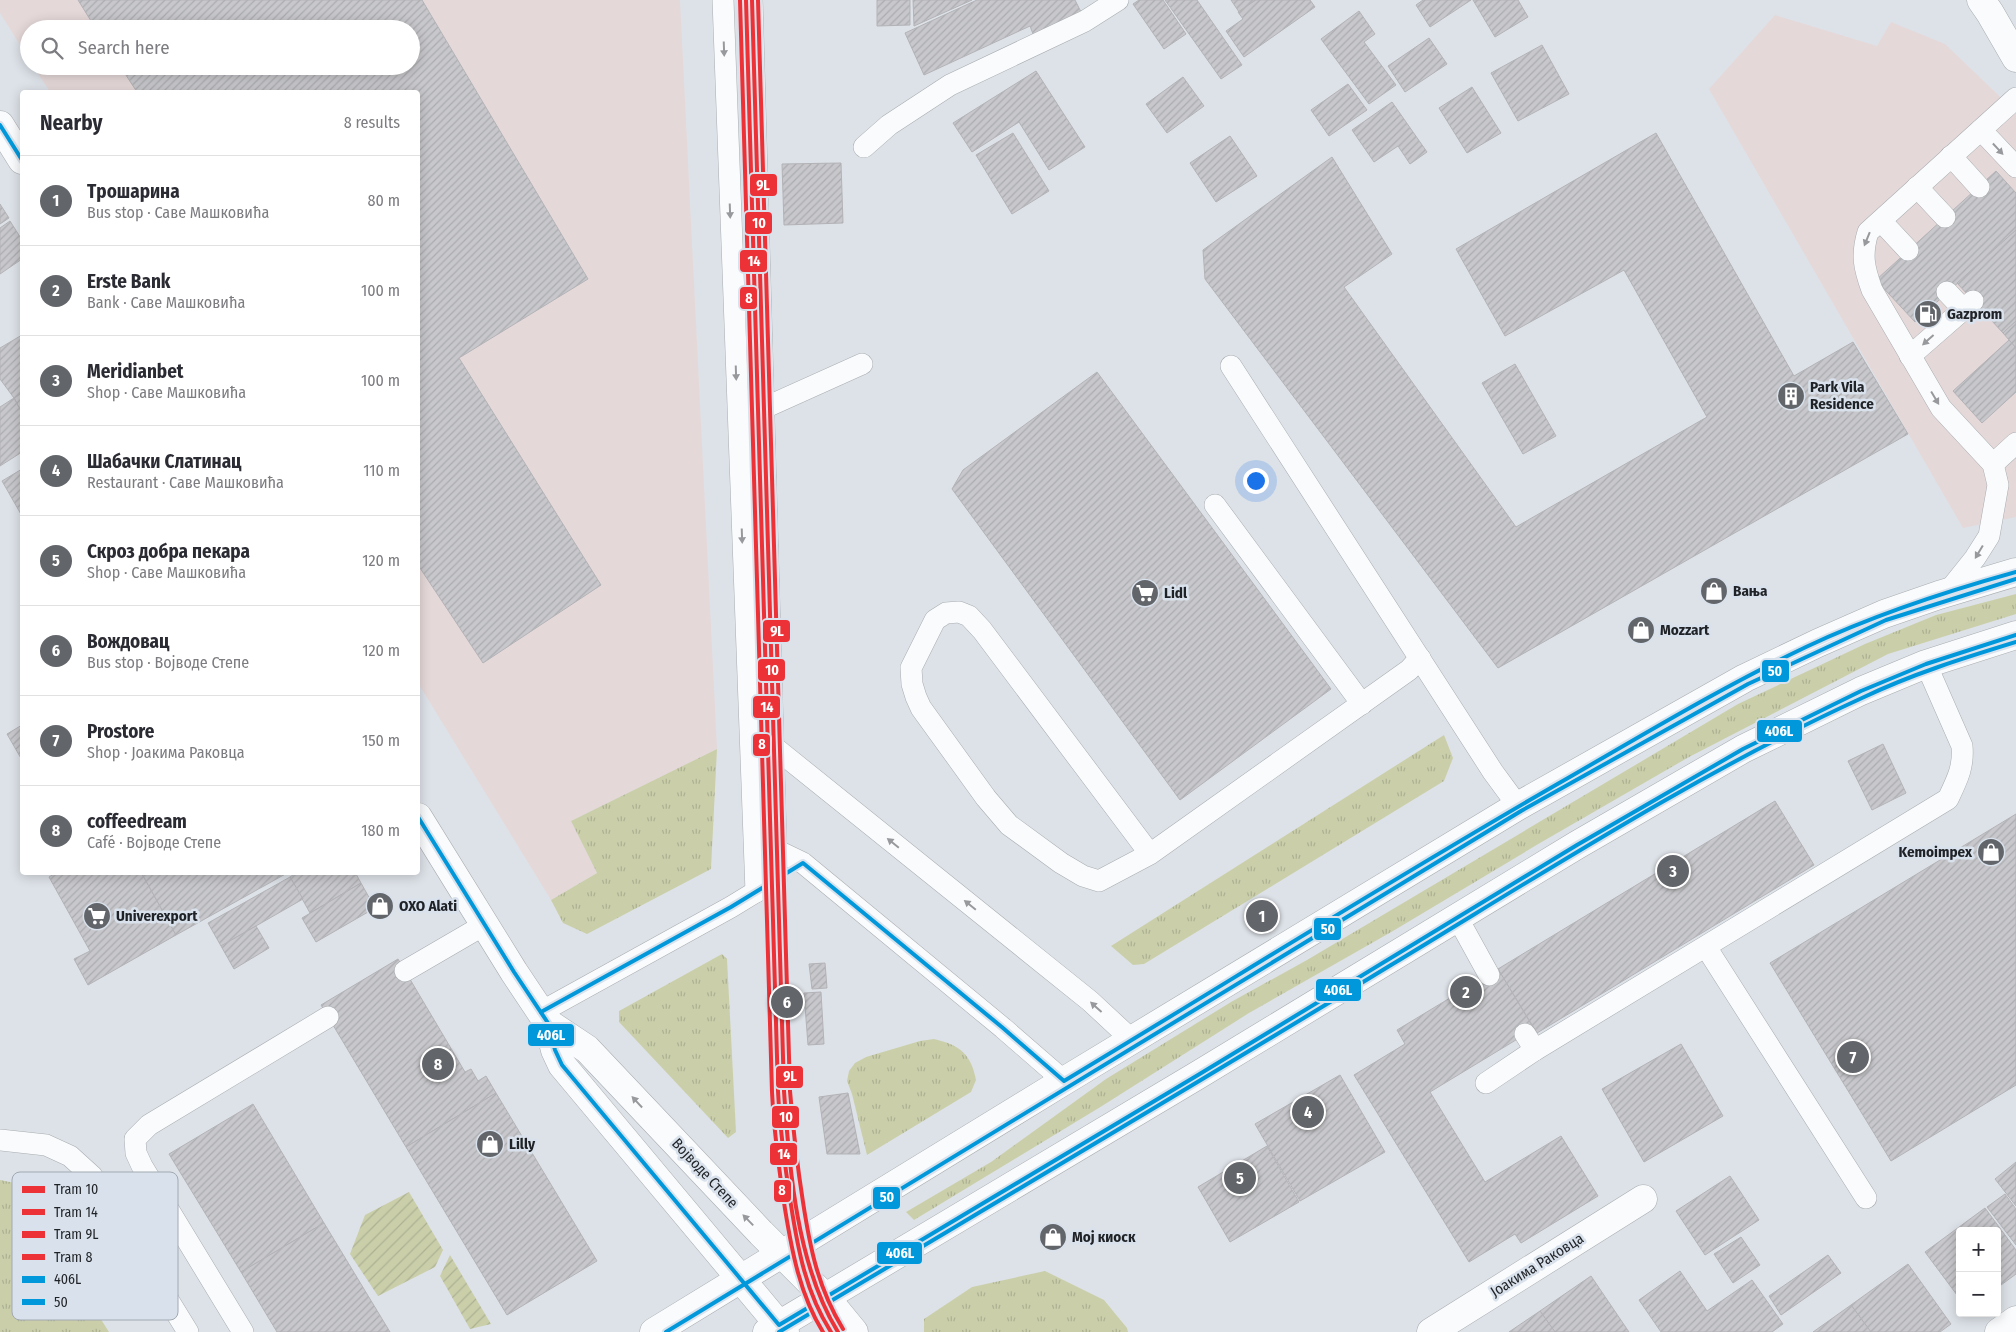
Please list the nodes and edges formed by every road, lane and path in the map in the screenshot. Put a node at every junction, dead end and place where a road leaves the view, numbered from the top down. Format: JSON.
{"nodes":[{"id":1,"x":723,"y":0,"type":"edge"},
{"id":2,"x":752,"y":0,"type":"edge"},
{"id":3,"x":1118,"y":0,"type":"edge"},
{"id":4,"x":1986,"y":6,"type":"edge"},
{"id":5,"x":2016,"y":30,"type":"edge"},
{"id":6,"x":2016,"y":58,"type":"edge"},
{"id":7,"x":2016,"y":98,"type":"edge"},
{"id":8,"x":0,"y":125,"type":"edge"},
{"id":9,"x":1981,"y":130,"type":"junction"},
{"id":10,"x":864,"y":148,"type":"dead end"},
{"id":11,"x":1951,"y":156,"type":"junction"},
{"id":12,"x":20,"y":157,"type":"edge"},
{"id":13,"x":2016,"y":167,"type":"edge"},
{"id":14,"x":1917,"y":187,"type":"junction"},
{"id":15,"x":1980,"y":187,"type":"dead end"},
{"id":16,"x":1945,"y":217,"type":"dead end"},
{"id":17,"x":1881,"y":221,"type":"junction"},
{"id":18,"x":1908,"y":250,"type":"dead end"},
{"id":19,"x":1947,"y":292,"type":"dead end"},
{"id":20,"x":1910,"y":356,"type":"junction"},
{"id":21,"x":862,"y":364,"type":"dead end"},
{"id":22,"x":1231,"y":366,"type":"dead end"},
{"id":23,"x":762,"y":409,"type":"junction"},
{"id":24,"x":2016,"y":443,"type":"edge"},
{"id":25,"x":1993,"y":464,"type":"junction"},
{"id":26,"x":1215,"y":505,"type":"dead end"},
{"id":27,"x":2016,"y":572,"type":"edge"},
{"id":28,"x":1947,"y":592,"type":"junction"},
{"id":29,"x":2016,"y":635,"type":"edge"},
{"id":30,"x":1420,"y":658,"type":"junction"},
{"id":31,"x":1926,"y":664,"type":"junction"},
{"id":32,"x":1362,"y":704,"type":"junction"},
{"id":33,"x":774,"y":747,"type":"junction"},
{"id":34,"x":1518,"y":806,"type":"junction"},
{"id":35,"x":420,"y":820,"type":"edge"},
{"id":36,"x":778,"y":851,"type":"junction"},
{"id":37,"x":1150,"y":854,"type":"junction"},
{"id":38,"x":803,"y":863,"type":"junction"},
{"id":39,"x":777,"y":878,"type":"junction"},
{"id":40,"x":756,"y":892,"type":"junction"},
{"id":41,"x":1457,"y":917,"type":"junction"},
{"id":42,"x":484,"y":925,"type":"junction"},
{"id":43,"x":1706,"y":946,"type":"junction"},
{"id":44,"x":405,"y":971,"type":"dead end"},
{"id":45,"x":1488,"y":975,"type":"dead end"},
{"id":46,"x":328,"y":1017,"type":"dead end"},
{"id":47,"x":544,"y":1017,"type":"junction"},
{"id":48,"x":1132,"y":1040,"type":"junction"},
{"id":49,"x":1064,"y":1081,"type":"junction"},
{"id":50,"x":1486,"y":1083,"type":"dead end"},
{"id":51,"x":0,"y":1140,"type":"edge"},
{"id":52,"x":88,"y":1172,"type":"edge"},
{"id":53,"x":146,"y":1172,"type":"edge"},
{"id":54,"x":1866,"y":1198,"type":"dead end"},
{"id":55,"x":1643,"y":1199,"type":"dead end"},
{"id":56,"x":178,"y":1225,"type":"edge"},
{"id":57,"x":783,"y":1254,"type":"junction"},
{"id":58,"x":741,"y":1279,"type":"junction"},
{"id":59,"x":826,"y":1298,"type":"junction"},
{"id":60,"x":178,"y":1316,"type":"edge"},
{"id":61,"x":2016,"y":1320,"type":"edge"},
{"id":62,"x":777,"y":1330,"type":"edge"},
{"id":63,"x":188,"y":1332,"type":"edge"},
{"id":64,"x":243,"y":1332,"type":"edge"},
{"id":65,"x":654,"y":1332,"type":"edge"},
{"id":66,"x":854,"y":1332,"type":"edge"},
{"id":67,"x":1432,"y":1332,"type":"edge"},
{"id":68,"x":1999,"y":1332,"type":"edge"}],
"edges":[{"from":1,"to":40,"type":"lane","one_way":true},
{"from":2,"to":23,"type":"lane"},
{"from":3,"to":10,"type":"lane"},
{"from":4,"to":5,"type":"main road"},
{"from":4,"to":6,"type":"main road"},
{"from":7,"to":9,"type":"lane"},
{"from":8,"to":12,"type":"main road"},
{"from":9,"to":11,"type":"lane"},
{"from":9,"to":13,"type":"lane","one_way":true},
{"from":11,"to":14,"type":"lane"},
{"from":11,"to":15,"type":"lane"},
{"from":14,"to":16,"type":"lane"},
{"from":14,"to":17,"type":"lane"},
{"from":17,"to":18,"type":"lane"},
{"from":17,"to":20,"type":"lane","one_way":true},
{"from":19,"to":20,"type":"lane","one_way":true},
{"from":20,"to":25,"type":"lane","one_way":true},
{"from":21,"to":23,"type":"lane"},
{"from":22,"to":30,"type":"lane"},
{"from":23,"to":33,"type":"lane"},
{"from":24,"to":25,"type":"lane"},
{"from":25,"to":28,"type":"lane","one_way":true},
{"from":26,"to":32,"type":"lane"},
{"from":27,"to":28,"type":"main road"},
{"from":28,"to":34,"type":"main road"},
{"from":29,"to":31,"type":"main road"},
{"from":30,"to":32,"type":"lane"},
{"from":30,"to":34,"type":"lane"},
{"from":31,"to":41,"type":"main road"},
{"from":31,"to":43,"type":"lane"},
{"from":32,"to":37,"type":"lane"},
{"from":33,"to":36,"type":"lane"},
{"from":48,"to":33,"type":"lane","one_way":true},
{"from":34,"to":48,"type":"main road"},
{"from":35,"to":42,"type":"main road","name":"Војводе Степе"},
{"from":36,"to":38,"type":"lane"},
{"from":36,"to":39,"type":"lane"},
{"from":37,"to":37,"type":"lane"},
{"from":38,"to":39,"type":"lane"},
{"from":38,"to":49,"type":"lane"},
{"from":39,"to":40,"type":"lane"},
{"from":40,"to":47,"type":"lane"},
{"from":41,"to":45,"type":"lane"},
{"from":41,"to":59,"type":"main road"},
{"from":42,"to":44,"type":"lane"},
{"from":42,"to":47,"type":"main road","name":"Војводе Степе"},
{"from":43,"to":50,"type":"lane"},
{"from":43,"to":54,"type":"lane"},
{"from":46,"to":53,"type":"lane"},
{"from":57,"to":47,"type":"main road","name":"Војводе Степе","one_way":true},
{"from":47,"to":58,"type":"main road","name":"Војводе Степе"},
{"from":48,"to":49,"type":"main road"},
{"from":49,"to":57,"type":"main road"},
{"from":51,"to":52,"type":"lane"},
{"from":55,"to":67,"type":"main road","name":"Јоакима Раковца"},
{"from":56,"to":64,"type":"lane"},
{"from":57,"to":58,"type":"main road"},
{"from":57,"to":59,"type":"main road","name":"Војводе Степе"},
{"from":58,"to":62,"type":"main road","name":"Војводе Степе"},
{"from":58,"to":65,"type":"main road"},
{"from":59,"to":62,"type":"main road"},
{"from":59,"to":66,"type":"main road","name":"Војводе Степе"},
{"from":60,"to":63,"type":"lane"},
{"from":61,"to":68,"type":"main road"}]}
